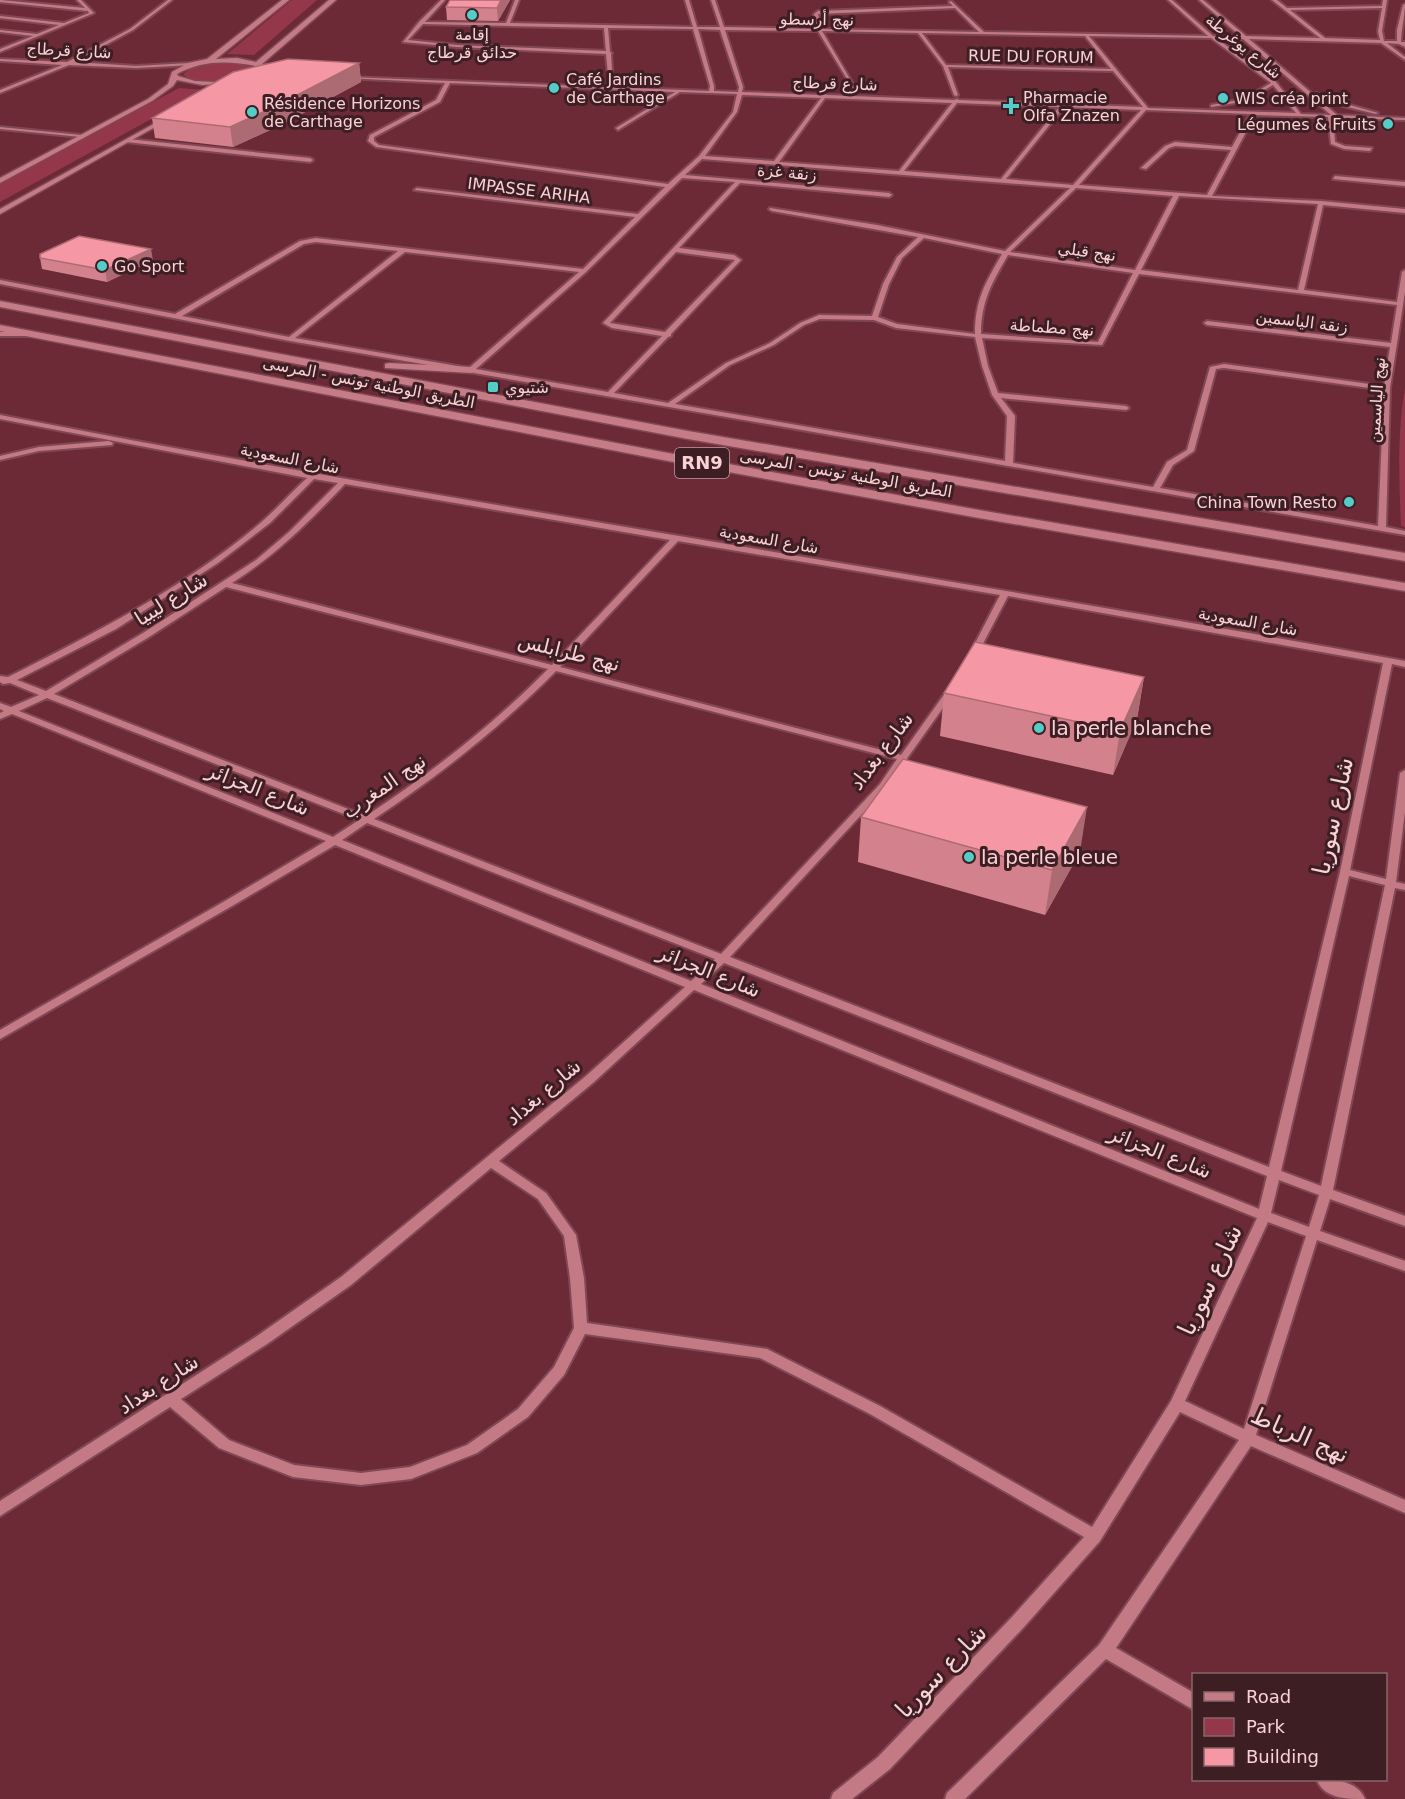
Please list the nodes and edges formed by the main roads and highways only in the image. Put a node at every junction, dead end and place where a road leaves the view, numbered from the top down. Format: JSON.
{"nodes":[{"id":1,"x":286,"y":0,"type":"edge"},
{"id":2,"x":333,"y":0,"type":"edge"},
{"id":3,"x":209,"y":61,"type":"junction"},
{"id":4,"x":261,"y":64,"type":"junction"},
{"id":5,"x":174,"y":75,"type":"junction"},
{"id":6,"x":242,"y":81,"type":"junction"},
{"id":7,"x":215,"y":92,"type":"edge"},
{"id":8,"x":176,"y":114,"type":"edge"},
{"id":9,"x":0,"y":181,"type":"edge"},
{"id":10,"x":0,"y":212,"type":"edge"},
{"id":11,"x":0,"y":297,"type":"edge"},
{"id":12,"x":0,"y":304,"type":"edge"},
{"id":13,"x":0,"y":328,"type":"edge"},
{"id":14,"x":145,"y":330,"type":"junction"},
{"id":15,"x":260,"y":352,"type":"junction"},
{"id":16,"x":471,"y":370,"type":"road end"},
{"id":17,"x":1405,"y":557,"type":"edge"},
{"id":18,"x":1405,"y":587,"type":"edge"}],
"edges":[{"from":1,"to":3,"type":"main road"},
{"from":2,"to":4,"type":"main road"},
{"from":3,"to":4,"type":"main road"},
{"from":3,"to":5,"type":"main road"},
{"from":4,"to":6,"type":"main road"},
{"from":5,"to":6,"type":"main road"},
{"from":5,"to":9,"type":"main road"},
{"from":6,"to":7,"type":"main road"},
{"from":8,"to":10,"type":"main road"},
{"from":11,"to":14,"type":"highway"},
{"from":12,"to":14,"type":"highway","name":"الطريق الوطنية تونس - المرسى","number":"RN9"},
{"from":13,"to":18,"type":"highway","name":"الطريق الوطنية تونس - المرسى","number":"RN9"},
{"from":14,"to":15,"type":"highway","name":"الطريق الوطنية تونس - المرسى","number":"RN9"},
{"from":15,"to":16,"type":"highway"},
{"from":15,"to":17,"type":"highway","name":"الطريق الوطنية تونس - المرسى","number":"RN9"}]}
